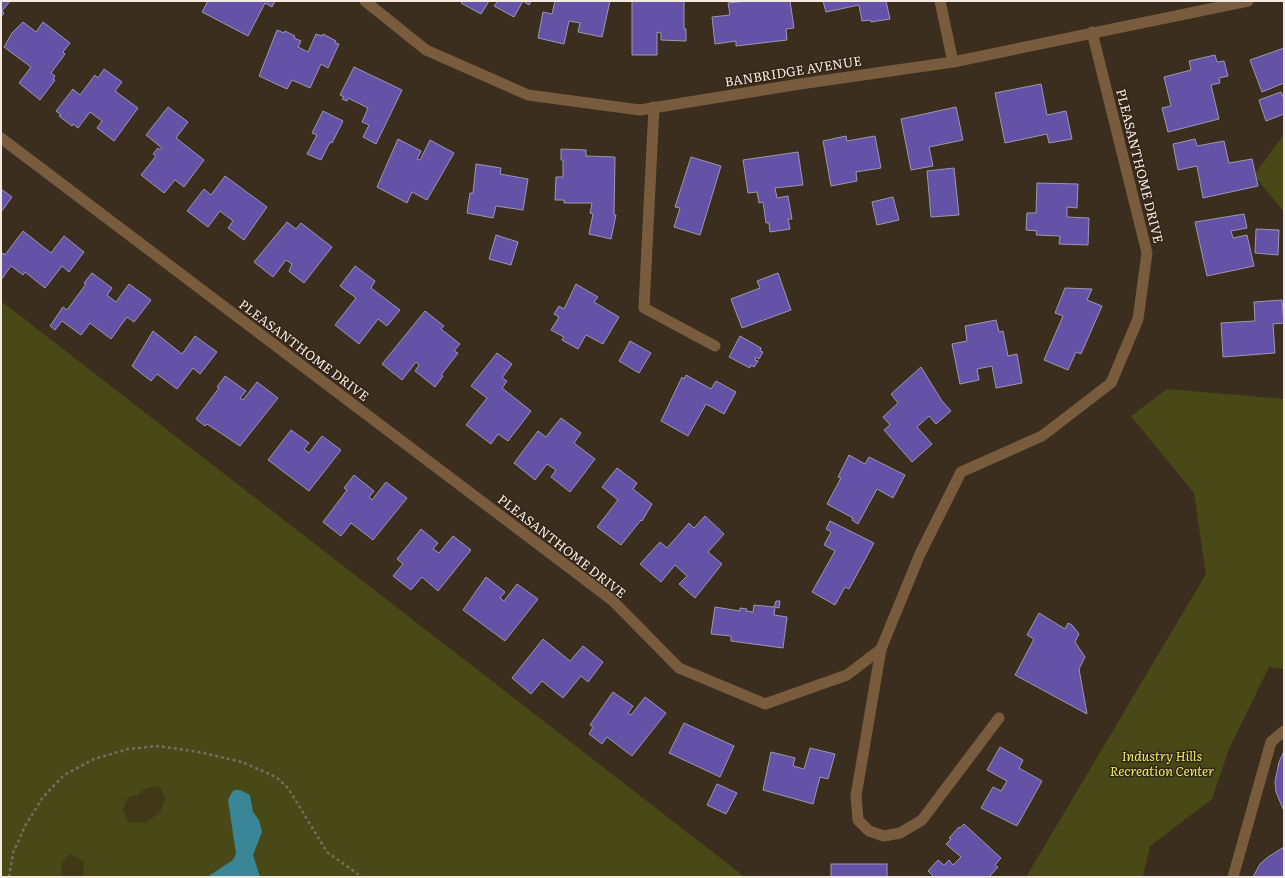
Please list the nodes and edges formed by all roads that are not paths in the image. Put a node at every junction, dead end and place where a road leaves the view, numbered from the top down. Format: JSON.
{"nodes":[{"id":1,"x":365,"y":1,"type":"edge"},
{"id":2,"x":940,"y":1,"type":"edge"},
{"id":3,"x":1248,"y":1,"type":"edge"},
{"id":4,"x":1092,"y":32,"type":"junction"},
{"id":5,"x":953,"y":62,"type":"junction"},
{"id":6,"x":654,"y":107,"type":"junction"},
{"id":7,"x":1,"y":138,"type":"edge"},
{"id":8,"x":714,"y":346,"type":"dead end"},
{"id":9,"x":881,"y":649,"type":"junction"},
{"id":10,"x":999,"y":718,"type":"dead end"},
{"id":11,"x":1284,"y":731,"type":"edge"},
{"id":12,"x":1234,"y":877,"type":"edge"}],
"edges":[{"from":1,"to":6,"type":"street","name":"BANBRIDGE AVENUE"},
{"from":2,"to":5,"type":"street"},
{"from":3,"to":4,"type":"street","name":"BANBRIDGE AVENUE"},
{"from":4,"to":5,"type":"street","name":"BANBRIDGE AVENUE"},
{"from":4,"to":9,"type":"street","name":"PLEASANTHOME DRIVE"},
{"from":5,"to":6,"type":"street","name":"BANBRIDGE AVENUE"},
{"from":6,"to":8,"type":"street"},
{"from":7,"to":9,"type":"street","name":"PLEASANTHOME DRIVE"},
{"from":9,"to":10,"type":"street"},
{"from":11,"to":12,"type":"street"}]}
